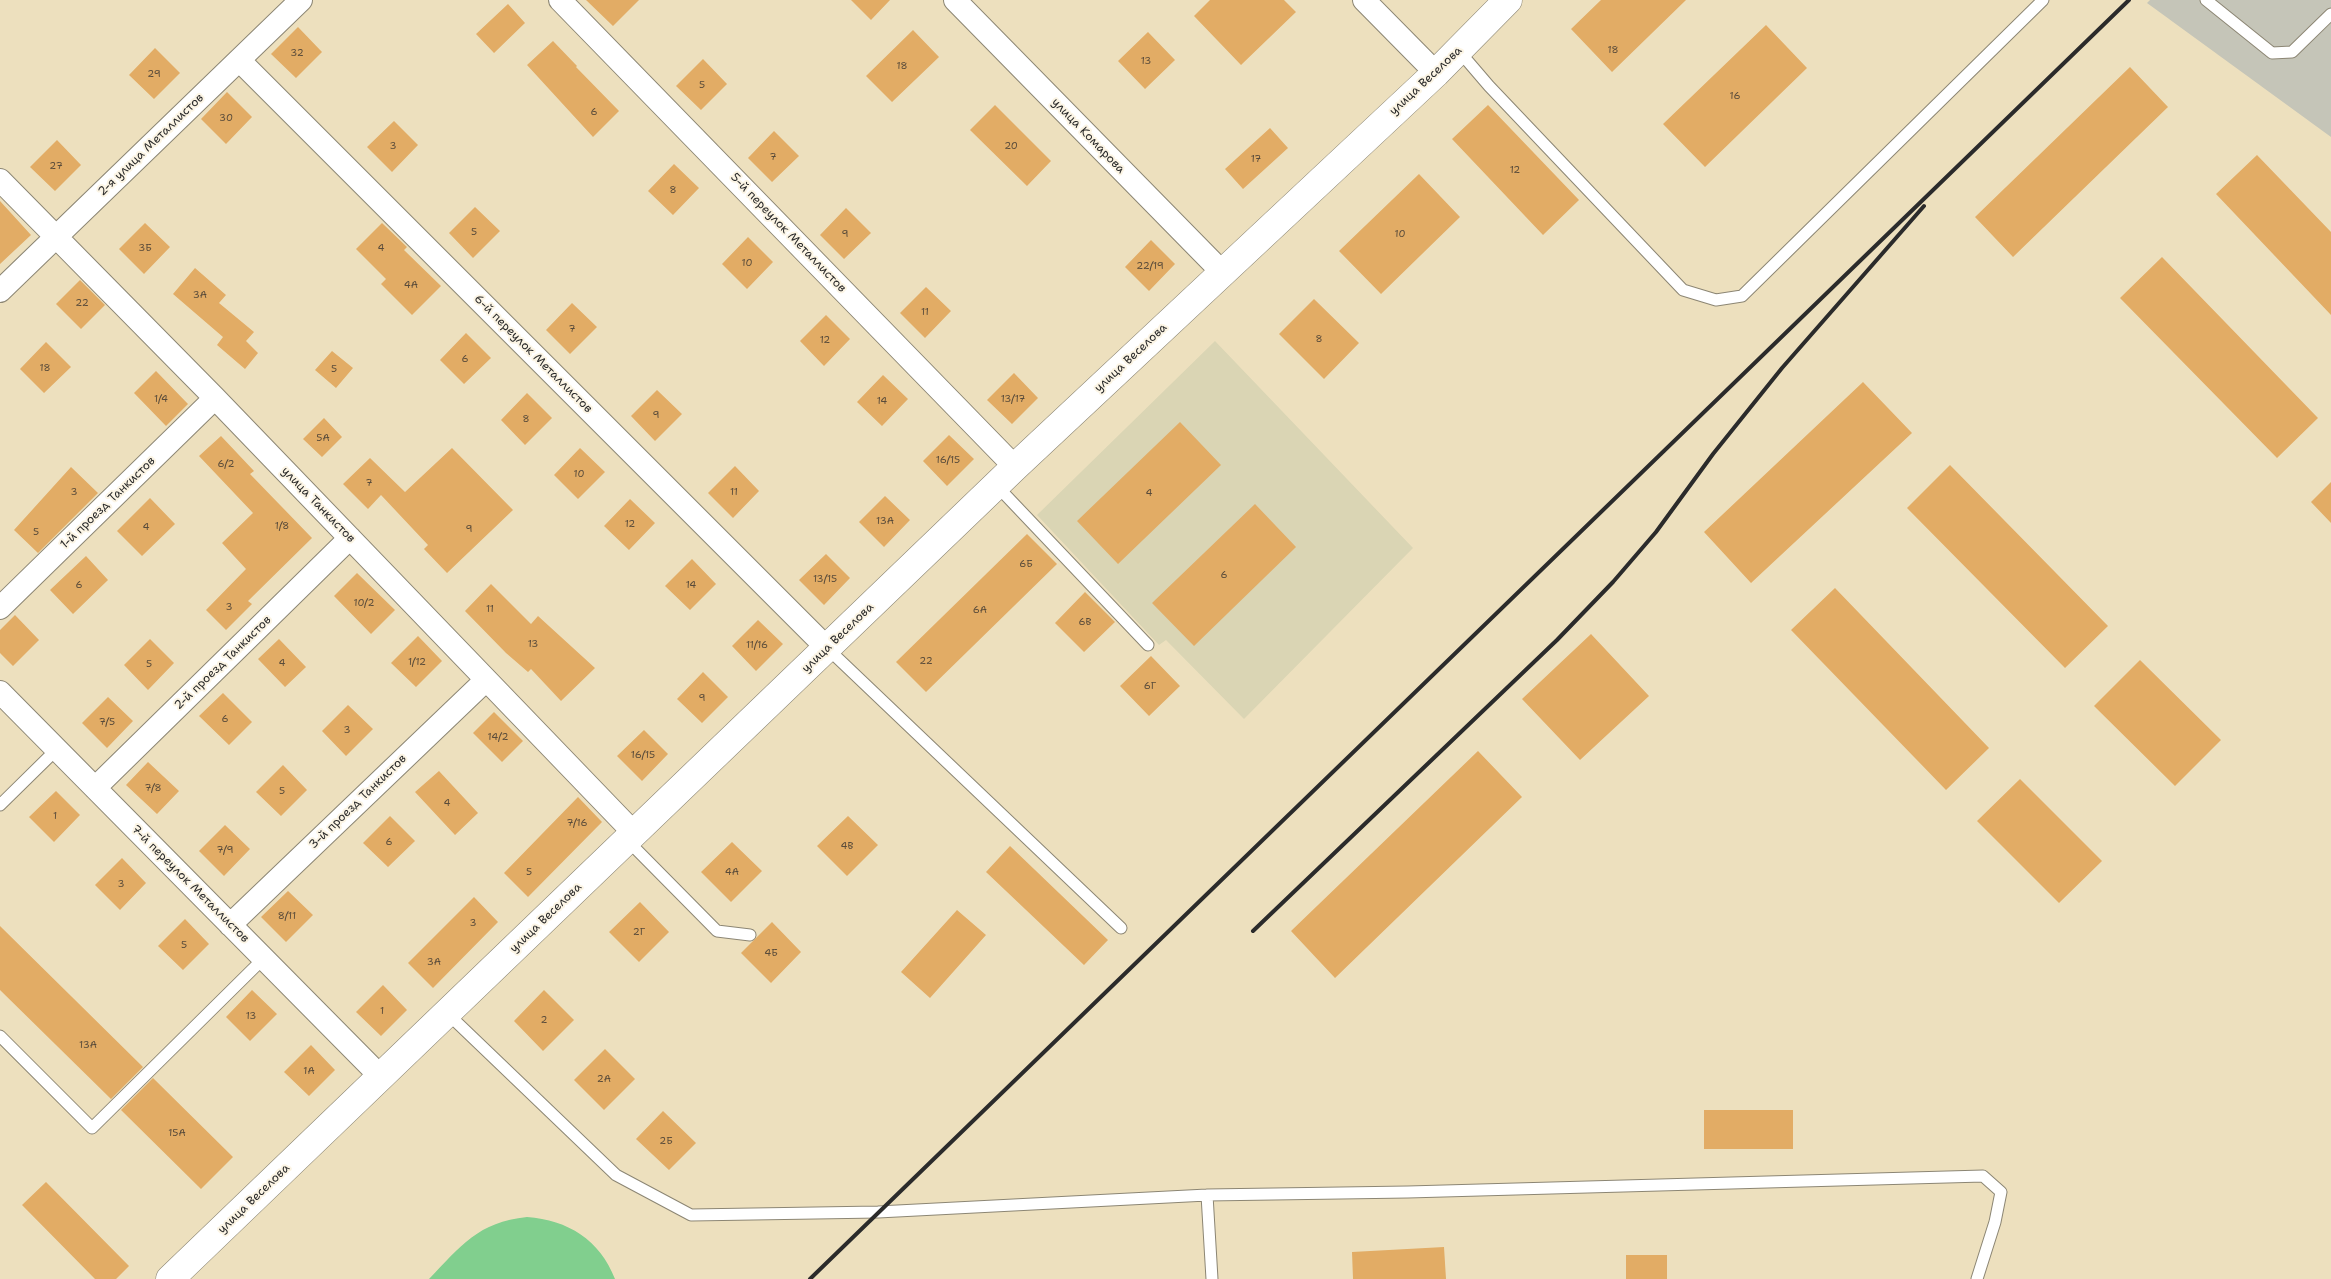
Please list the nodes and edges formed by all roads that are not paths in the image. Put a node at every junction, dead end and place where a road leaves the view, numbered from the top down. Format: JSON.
{"nodes":[{"id":1,"x":301,"y":0,"type":"edge"},
{"id":2,"x":560,"y":0,"type":"edge"},
{"id":3,"x":955,"y":0,"type":"edge"},
{"id":4,"x":1364,"y":0,"type":"edge"},
{"id":5,"x":1508,"y":0,"type":"edge"},
{"id":6,"x":2043,"y":0,"type":"edge"},
{"id":7,"x":2206,"y":0,"type":"edge"},
{"id":8,"x":2331,"y":14,"type":"edge"},
{"id":9,"x":1459,"y":51,"type":"junction"},
{"id":10,"x":239,"y":60,"type":"junction"},
{"id":11,"x":1436,"y":73,"type":"junction"},
{"id":12,"x":0,"y":180,"type":"edge"},
{"id":13,"x":56,"y":237,"type":"junction"},
{"id":14,"x":1222,"y":272,"type":"junction"},
{"id":15,"x":0,"y":291,"type":"edge"},
{"id":16,"x":216,"y":398,"type":"junction"},
{"id":17,"x":1006,"y":476,"type":"junction"},
{"id":18,"x":350,"y":538,"type":"junction"},
{"id":19,"x":0,"y":608,"type":"edge"},
{"id":20,"x":1148,"y":645,"type":"dead end"},
{"id":21,"x":827,"y":648,"type":"junction"},
{"id":22,"x":486,"y":680,"type":"junction"},
{"id":23,"x":0,"y":692,"type":"edge"},
{"id":24,"x":57,"y":749,"type":"junction"},
{"id":25,"x":95,"y":788,"type":"junction"},
{"id":26,"x":0,"y":805,"type":"edge"},
{"id":27,"x":630,"y":837,"type":"junction"},
{"id":28,"x":230,"y":924,"type":"junction"},
{"id":29,"x":1121,"y":928,"type":"dead end"},
{"id":30,"x":750,"y":935,"type":"dead end"},
{"id":31,"x":264,"y":958,"type":"junction"},
{"id":32,"x":447,"y":1013,"type":"junction"},
{"id":33,"x":0,"y":1036,"type":"edge"},
{"id":34,"x":381,"y":1077,"type":"junction"},
{"id":35,"x":1207,"y":1195,"type":"junction"},
{"id":36,"x":170,"y":1279,"type":"edge"},
{"id":37,"x":1212,"y":1279,"type":"edge"},
{"id":38,"x":1977,"y":1279,"type":"edge"}],
"edges":[{"from":1,"to":10,"type":"street","name":"2-я улица Металлистов"},
{"from":2,"to":17,"type":"street","name":"5-й переулок Металлистов"},
{"from":3,"to":14,"type":"street","name":"улица Комарова"},
{"from":4,"to":11,"type":"street"},
{"from":5,"to":9,"type":"street","name":"улица Веселова"},
{"from":6,"to":9,"type":"lane"},
{"from":7,"to":8,"type":"lane"},
{"from":9,"to":11,"type":"street","name":"улица Веселова"},
{"from":10,"to":13,"type":"street","name":"2-я улица Металлистов"},
{"from":10,"to":21,"type":"street","name":"6-й переулок Металлистов"},
{"from":11,"to":14,"type":"street","name":"улица Веселова"},
{"from":12,"to":13,"type":"street","name":"улица Танкистов"},
{"from":13,"to":15,"type":"street","name":"2-я улица Металлистов"},
{"from":13,"to":16,"type":"street","name":"улица Танкистов"},
{"from":14,"to":17,"type":"street","name":"улица Веселова"},
{"from":16,"to":18,"type":"street","name":"улица Танкистов"},
{"from":16,"to":19,"type":"street","name":"1-й проезд Танкистов"},
{"from":17,"to":20,"type":"lane"},
{"from":17,"to":21,"type":"street","name":"улица Веселова"},
{"from":18,"to":22,"type":"street","name":"улица Танкистов"},
{"from":18,"to":25,"type":"street","name":"2-й проезд Танкистов"},
{"from":21,"to":27,"type":"street","name":"улица Веселова"},
{"from":21,"to":29,"type":"lane"},
{"from":22,"to":27,"type":"street","name":"улица Танкистов"},
{"from":22,"to":28,"type":"street","name":"3-й проезд Танкистов"},
{"from":23,"to":24,"type":"street","name":"7-й переулок Металлистов"},
{"from":24,"to":25,"type":"street","name":"7-й переулок Металлистов"},
{"from":24,"to":26,"type":"lane"},
{"from":25,"to":28,"type":"street","name":"7-й переулок Металлистов"},
{"from":27,"to":30,"type":"lane"},
{"from":27,"to":32,"type":"street","name":"улица Веселова"},
{"from":28,"to":31,"type":"street","name":"7-й переулок Металлистов"},
{"from":31,"to":33,"type":"lane"},
{"from":31,"to":34,"type":"street","name":"7-й переулок Металлистов"},
{"from":32,"to":34,"type":"street","name":"улица Веселова"},
{"from":32,"to":35,"type":"lane"},
{"from":34,"to":36,"type":"street","name":"улица Веселова"},
{"from":35,"to":37,"type":"lane"},
{"from":35,"to":38,"type":"lane"}]}
